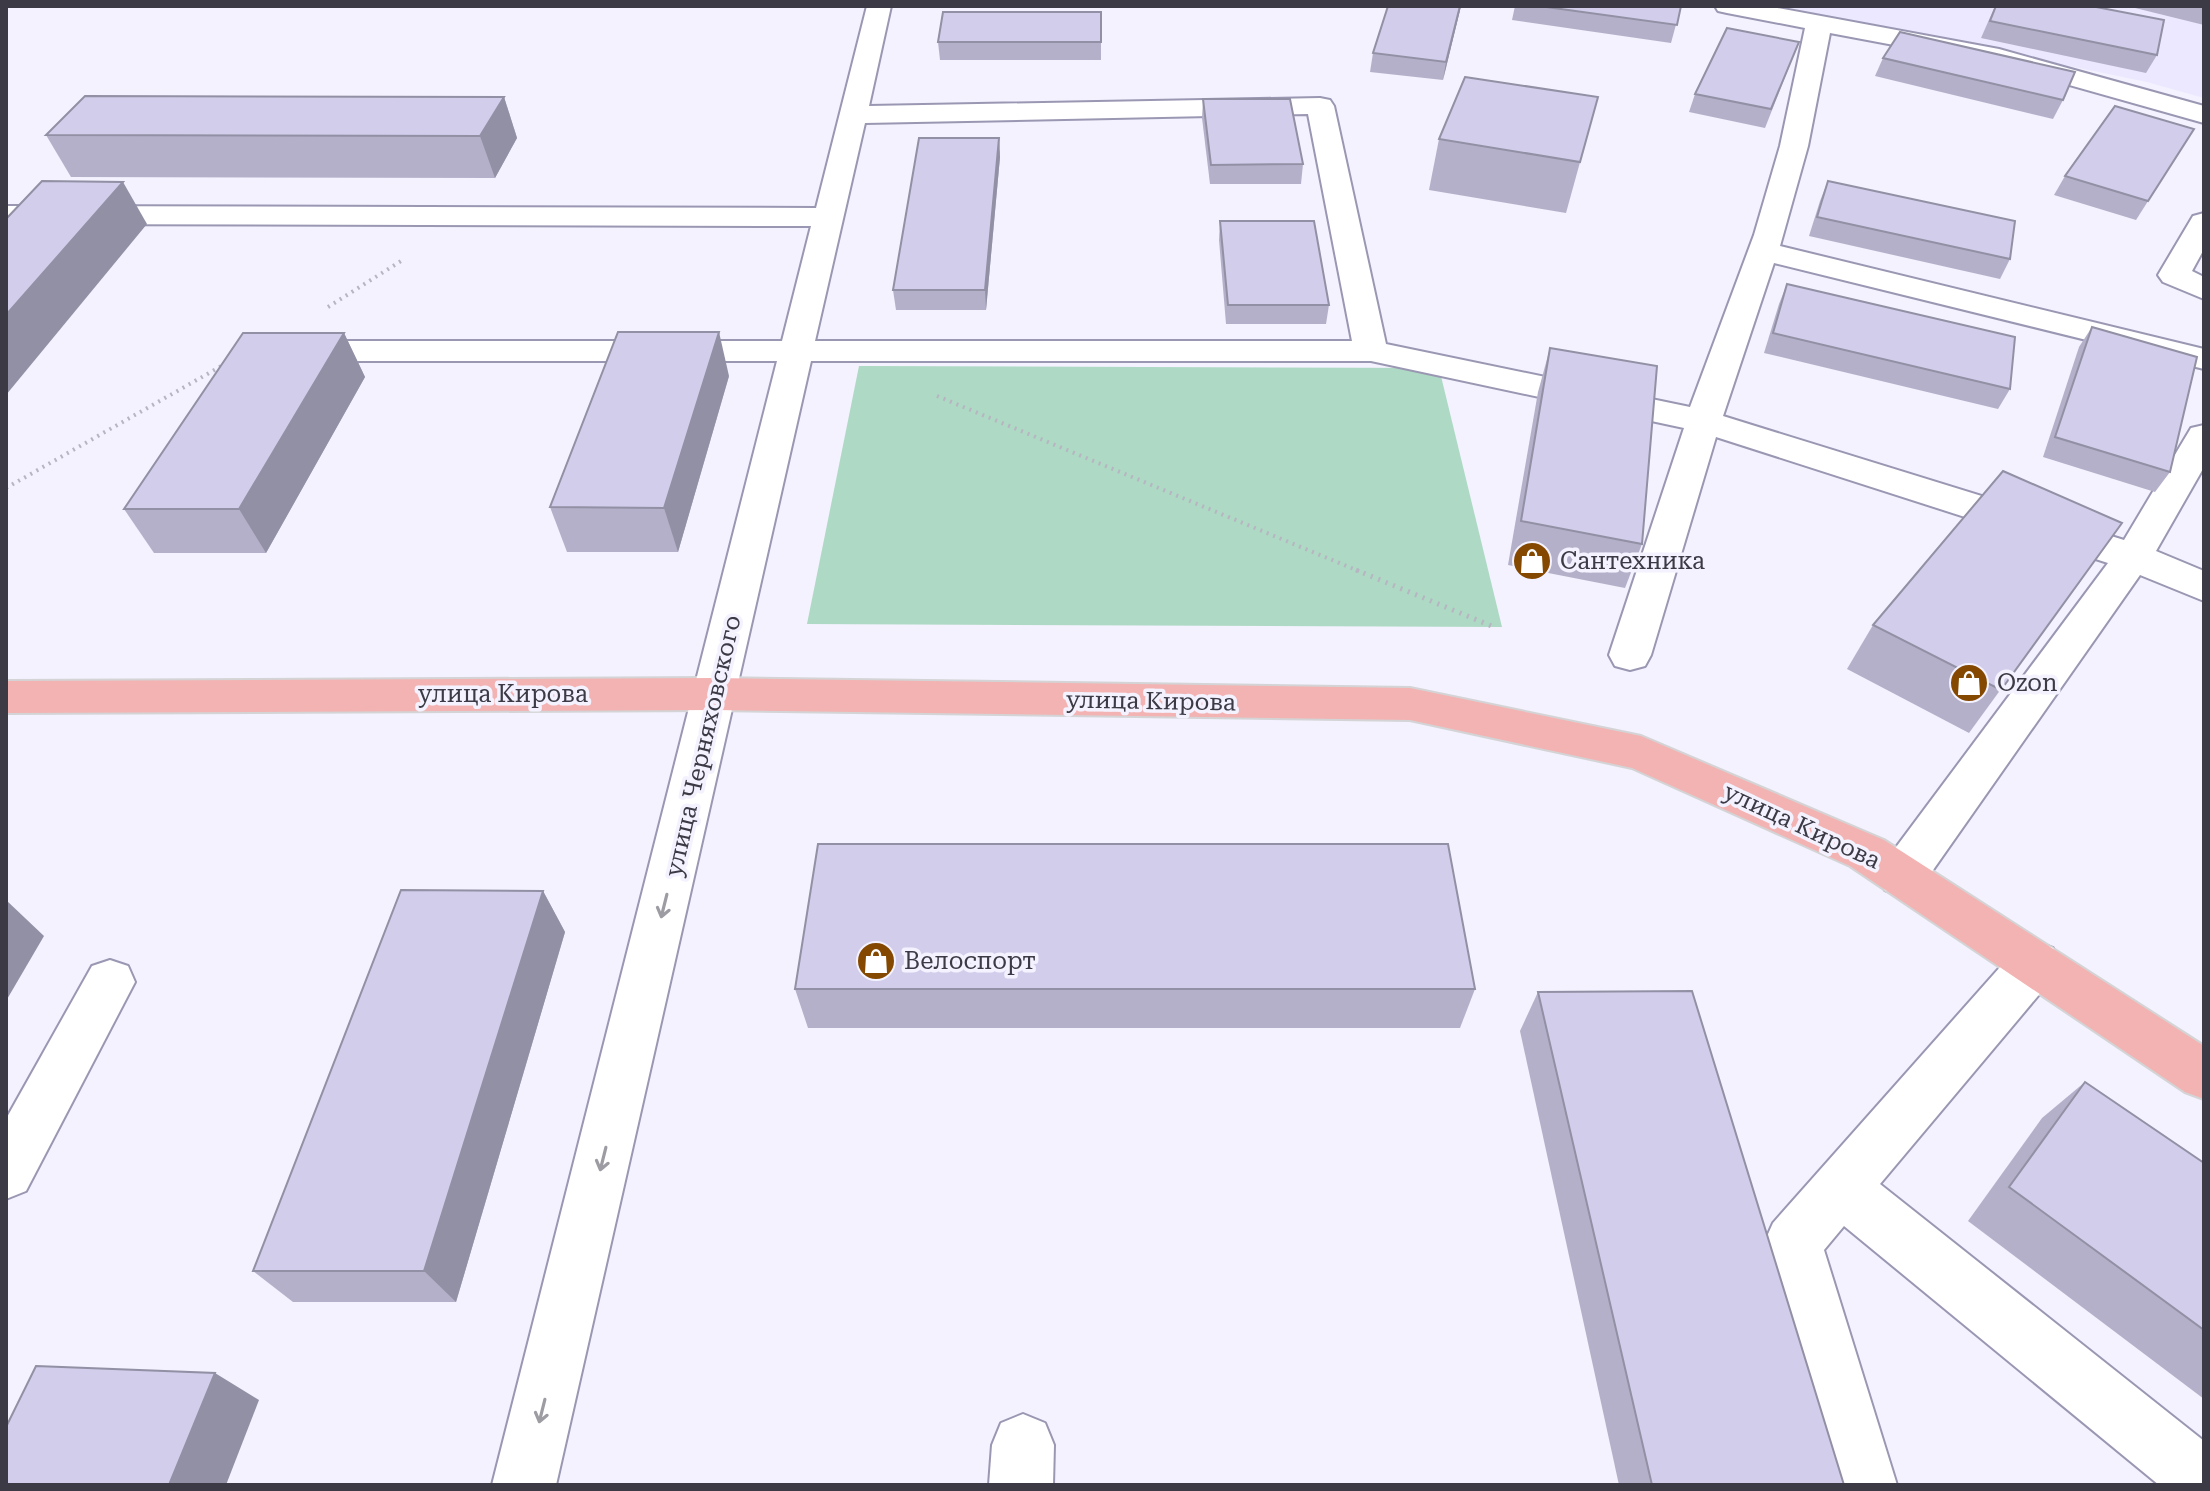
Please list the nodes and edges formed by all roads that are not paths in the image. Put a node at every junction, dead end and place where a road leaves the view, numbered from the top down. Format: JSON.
{"nodes":[{"id":1,"x":879,"y":6,"type":"edge"},
{"id":2,"x":1727,"y":6,"type":"edge"},
{"id":3,"x":1819,"y":23,"type":"junction"},
{"id":4,"x":853,"y":115,"type":"junction"},
{"id":5,"x":2204,"y":115,"type":"edge"},
{"id":6,"x":6,"y":215,"type":"edge"},
{"id":7,"x":829,"y":217,"type":"junction"},
{"id":8,"x":2204,"y":222,"type":"edge"},
{"id":9,"x":1763,"y":251,"type":"junction"},
{"id":10,"x":2204,"y":289,"type":"edge"},
{"id":11,"x":250,"y":351,"type":"edge"},
{"id":12,"x":1371,"y":351,"type":"junction"},
{"id":13,"x":796,"y":353,"type":"junction"},
{"id":14,"x":2204,"y":359,"type":"edge"},
{"id":15,"x":1703,"y":421,"type":"junction"},
{"id":16,"x":2204,"y":436,"type":"edge"},
{"id":17,"x":2133,"y":557,"type":"junction"},
{"id":18,"x":2204,"y":587,"type":"edge"},
{"id":19,"x":1630,"y":655,"type":"dead end"},
{"id":20,"x":715,"y":694,"type":"junction"},
{"id":21,"x":6,"y":697,"type":"edge"},
{"id":22,"x":1902,"y":876,"type":"junction"},
{"id":23,"x":2035,"y":963,"type":"junction"},
{"id":24,"x":110,"y":982,"type":"dead end"},
{"id":25,"x":2204,"y":1075,"type":"edge"},
{"id":26,"x":6,"y":1172,"type":"edge"},
{"id":27,"x":1841,"y":1188,"type":"junction"},
{"id":28,"x":2204,"y":1481,"type":"edge"},
{"id":29,"x":524,"y":1485,"type":"edge"},
{"id":30,"x":1865,"y":1485,"type":"edge"}],
"edges":[{"from":1,"to":4,"type":"street","name":"улица Черняховского"},
{"from":2,"to":3,"type":"street"},
{"from":3,"to":5,"type":"street"},
{"from":3,"to":9,"type":"street"},
{"from":4,"to":7,"type":"street","name":"улица Черняховского"},
{"from":4,"to":12,"type":"street"},
{"from":6,"to":7,"type":"street"},
{"from":7,"to":13,"type":"street","name":"улица Черняховского"},
{"from":8,"to":10,"type":"street"},
{"from":9,"to":14,"type":"street"},
{"from":9,"to":15,"type":"street"},
{"from":11,"to":13,"type":"street"},
{"from":12,"to":13,"type":"street"},
{"from":12,"to":15,"type":"street"},
{"from":13,"to":20,"type":"street","name":"улица Черняховского"},
{"from":15,"to":17,"type":"street"},
{"from":15,"to":19,"type":"street"},
{"from":16,"to":17,"type":"street"},
{"from":17,"to":18,"type":"street"},
{"from":17,"to":22,"type":"street"},
{"from":20,"to":21,"type":"main road","name":"улица Кирова"},
{"from":20,"to":22,"type":"main road","name":"улица Кирова"},
{"from":20,"to":29,"type":"street","name":"улица Черняховского","one_way":true},
{"from":22,"to":23,"type":"main road","name":"улица Кирова"},
{"from":23,"to":25,"type":"main road","name":"улица Кирова"},
{"from":23,"to":27,"type":"street"},
{"from":24,"to":26,"type":"street"},
{"from":27,"to":28,"type":"street"},
{"from":27,"to":30,"type":"street"}]}
